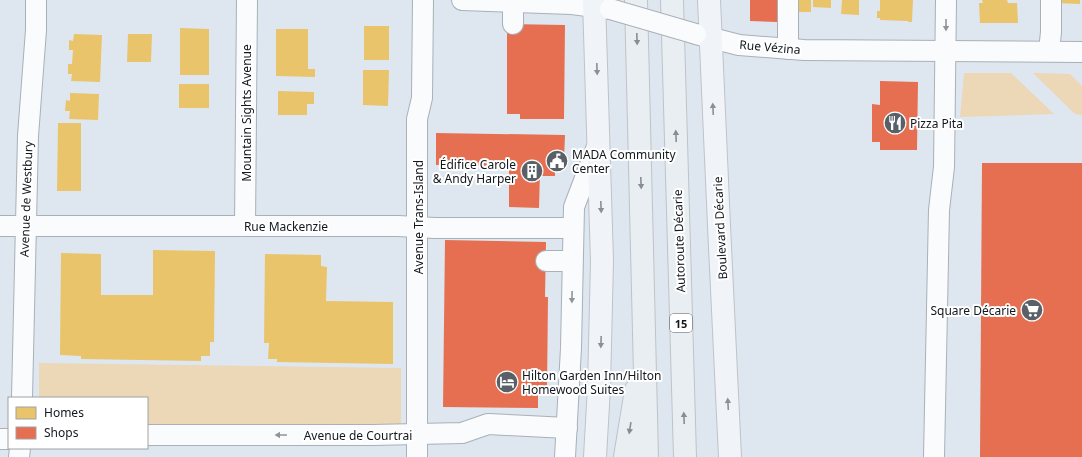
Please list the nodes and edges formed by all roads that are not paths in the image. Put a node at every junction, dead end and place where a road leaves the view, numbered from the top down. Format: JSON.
{"nodes":[{"id":1,"x":36,"y":0,"type":"edge"},
{"id":2,"x":247,"y":0,"type":"edge"},
{"id":3,"x":423,"y":0,"type":"edge"},
{"id":4,"x":462,"y":0,"type":"edge"},
{"id":5,"x":636,"y":0,"type":"edge"},
{"id":6,"x":672,"y":0,"type":"edge"},
{"id":7,"x":709,"y":0,"type":"edge"},
{"id":8,"x":788,"y":0,"type":"edge"},
{"id":9,"x":946,"y":0,"type":"edge"},
{"id":10,"x":1051,"y":0,"type":"edge"},
{"id":11,"x":513,"y":2,"type":"junction"},
{"id":12,"x":600,"y":5,"type":"edge"},
{"id":13,"x":513,"y":24,"type":"dead end"},
{"id":14,"x":703,"y":36,"type":"junction"},
{"id":15,"x":788,"y":49,"type":"junction"},
{"id":16,"x":946,"y":50,"type":"junction"},
{"id":17,"x":1049,"y":51,"type":"junction"},
{"id":18,"x":1082,"y":52,"type":"edge"},
{"id":19,"x":599,"y":140,"type":"junction"},
{"id":20,"x":25,"y":225,"type":"junction"},
{"id":21,"x":0,"y":226,"type":"edge"},
{"id":22,"x":245,"y":226,"type":"junction"},
{"id":23,"x":418,"y":226,"type":"junction"},
{"id":24,"x":573,"y":228,"type":"junction"},
{"id":25,"x":546,"y":261,"type":"dead end"},
{"id":26,"x":572,"y":261,"type":"junction"},
{"id":27,"x":645,"y":334,"type":"junction"},
{"id":28,"x":22,"y":397,"type":"edge"},
{"id":29,"x":567,"y":428,"type":"junction"},
{"id":30,"x":418,"y":434,"type":"junction"},
{"id":31,"x":148,"y":435,"type":"edge"},
{"id":32,"x":417,"y":457,"type":"edge"},
{"id":33,"x":565,"y":457,"type":"edge"},
{"id":34,"x":595,"y":457,"type":"edge"},
{"id":35,"x":625,"y":457,"type":"edge"},
{"id":36,"x":647,"y":457,"type":"edge"},
{"id":37,"x":685,"y":457,"type":"edge"},
{"id":38,"x":730,"y":457,"type":"edge"},
{"id":39,"x":934,"y":457,"type":"edge"}],
"edges":[{"from":1,"to":20,"type":"street","name":"Avenue de Westbury"},
{"from":2,"to":22,"type":"street","name":"Mountain Sights Avenue"},
{"from":3,"to":23,"type":"street","name":"Avenue Trans-Island"},
{"from":4,"to":11,"type":"street","name":"Rue Vézina"},
{"from":5,"to":27,"type":"highway","one_way":true},
{"from":37,"to":6,"type":"highway","name":"Autoroute Décarie","number":"15","one_way":true},
{"from":7,"to":14,"type":"main road","name":"Boulevard Décarie"},
{"from":8,"to":15,"type":"street"},
{"from":9,"to":16,"type":"street","one_way":true},
{"from":10,"to":17,"type":"street"},
{"from":11,"to":12,"type":"street","name":"Rue Vézina"},
{"from":11,"to":13,"type":"street"},
{"from":12,"to":14,"type":"street","name":"Rue Vézina","bridge":true},
{"from":12,"to":19,"type":"main road","one_way":true},
{"from":14,"to":15,"type":"street","name":"Rue Vézina"},
{"from":38,"to":14,"type":"main road","name":"Boulevard Décarie","one_way":true},
{"from":15,"to":16,"type":"street","name":"Rue Vézina"},
{"from":16,"to":17,"type":"street","name":"Rue Vézina"},
{"from":16,"to":39,"type":"street"},
{"from":17,"to":18,"type":"street","name":"Rue Vézina"},
{"from":19,"to":24,"type":"street"},
{"from":19,"to":34,"type":"main road","one_way":true},
{"from":20,"to":21,"type":"street","name":"Rue Mackenzie"},
{"from":20,"to":22,"type":"street","name":"Rue Mackenzie"},
{"from":20,"to":28,"type":"street","name":"Avenue de Westbury"},
{"from":22,"to":23,"type":"street","name":"Rue Mackenzie"},
{"from":23,"to":24,"type":"street","name":"Rue Mackenzie"},
{"from":23,"to":30,"type":"street","name":"Avenue Trans-Island"},
{"from":24,"to":26,"type":"street"},
{"from":25,"to":26,"type":"street"},
{"from":26,"to":29,"type":"street","one_way":true},
{"from":27,"to":35,"type":"highway","one_way":true},
{"from":27,"to":36,"type":"highway"},
{"from":29,"to":30,"type":"street","name":"Avenue de Courtrai"},
{"from":29,"to":33,"type":"street"},
{"from":30,"to":31,"type":"street","name":"Avenue de Courtrai","one_way":true},
{"from":30,"to":32,"type":"street","name":"Avenue Trans-Island"}]}
